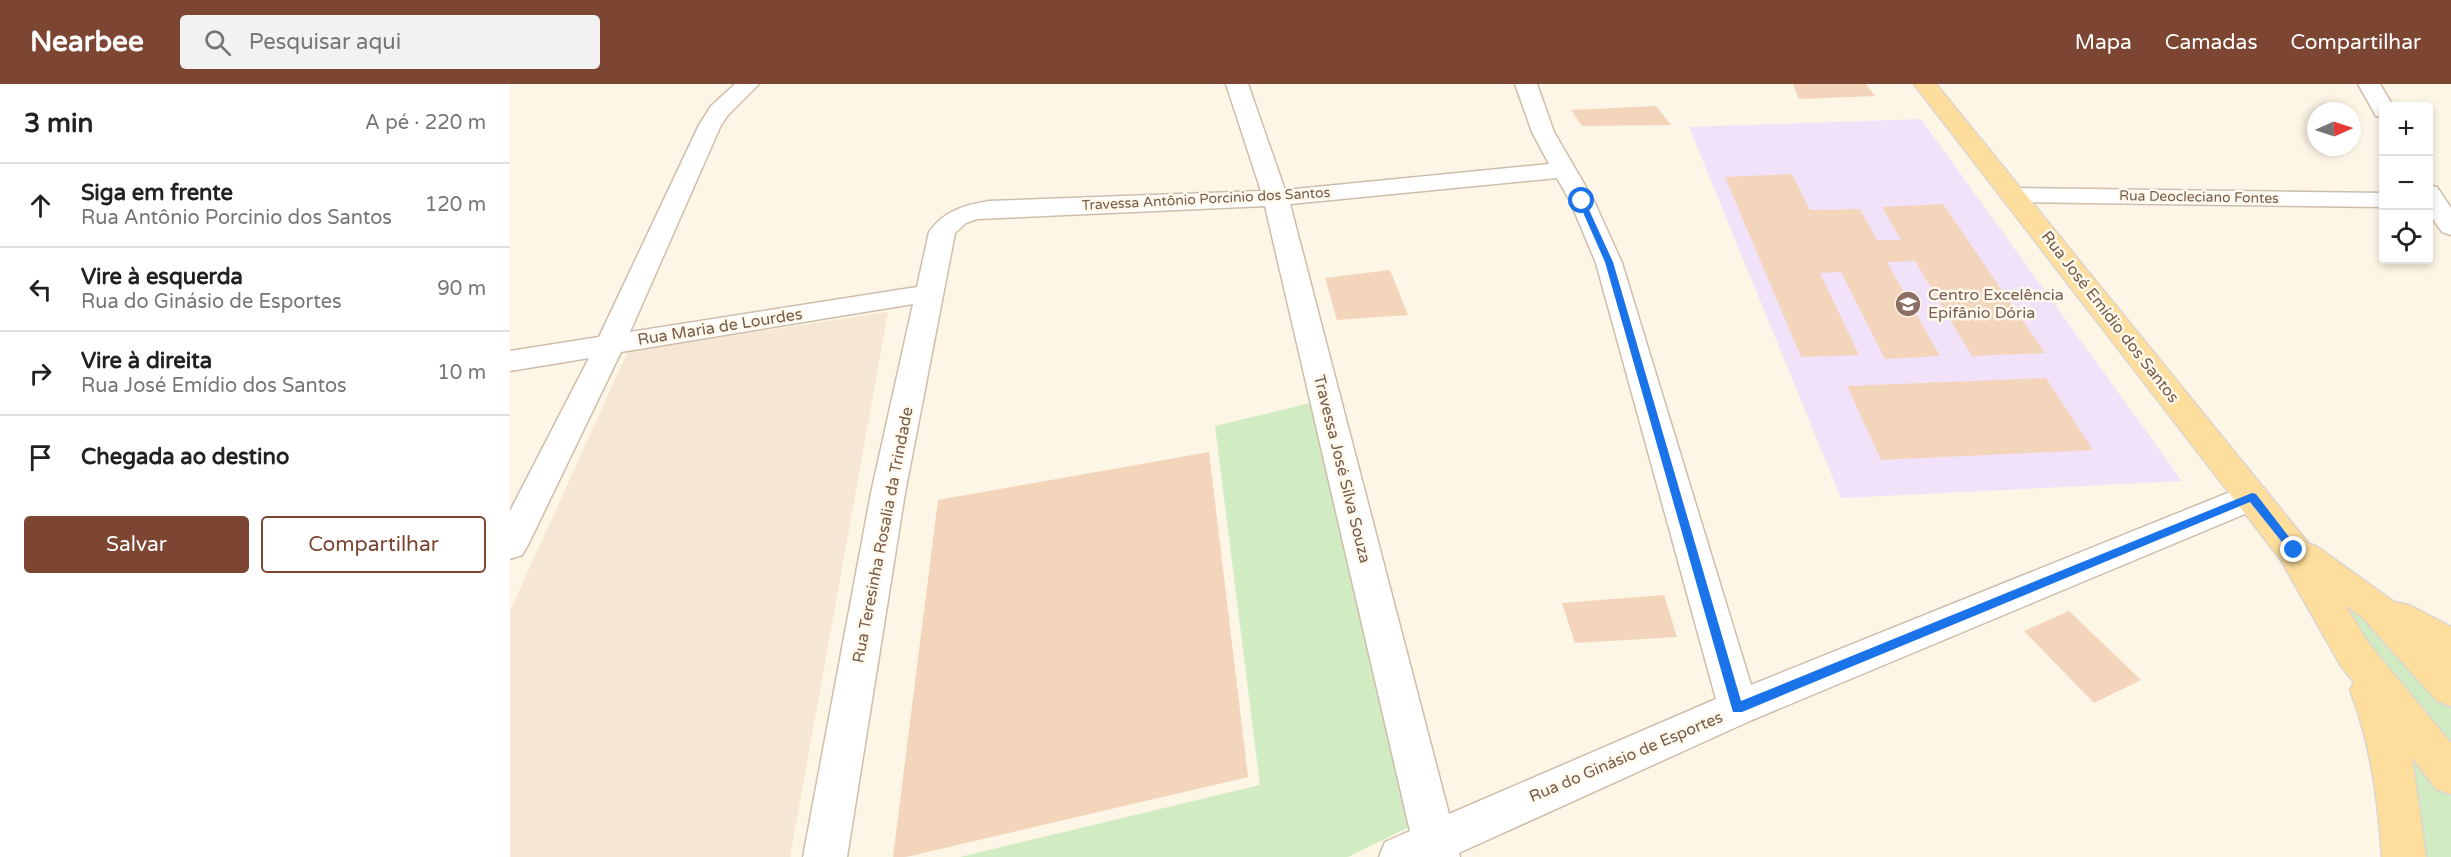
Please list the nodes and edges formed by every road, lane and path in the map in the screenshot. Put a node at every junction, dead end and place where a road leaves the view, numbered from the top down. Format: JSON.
{"nodes":[{"id":1,"x":748,"y":84,"type":"edge"},
{"id":2,"x":1237,"y":84,"type":"edge"},
{"id":3,"x":1526,"y":84,"type":"edge"},
{"id":4,"x":1925,"y":84,"type":"edge"},
{"id":5,"x":2368,"y":84,"type":"edge"},
{"id":6,"x":2379,"y":103,"type":"edge"},
{"id":7,"x":1566,"y":170,"type":"junction"},
{"id":8,"x":2014,"y":195,"type":"junction"},
{"id":9,"x":1276,"y":198,"type":"junction"},
{"id":10,"x":2435,"y":198,"type":"edge"},
{"id":11,"x":2379,"y":200,"type":"edge"},
{"id":12,"x":954,"y":218,"type":"joint"},
{"id":13,"x":2451,"y":227,"type":"edge"},
{"id":14,"x":930,"y":293,"type":"junction"},
{"id":15,"x":610,"y":345,"type":"junction"},
{"id":16,"x":510,"y":361,"type":"edge"},
{"id":17,"x":2252,"y":497,"type":"junction"},
{"id":18,"x":510,"y":545,"type":"edge"},
{"id":19,"x":2294,"y":550,"type":"junction"},
{"id":20,"x":2375,"y":606,"type":"junction"},
{"id":21,"x":2451,"y":645,"type":"edge"},
{"id":22,"x":2355,"y":655,"type":"junction"},
{"id":23,"x":2451,"y":689,"type":"edge"},
{"id":24,"x":1738,"y":708,"type":"junction"},
{"id":25,"x":2451,"y":775,"type":"edge"},
{"id":26,"x":1424,"y":852,"type":"edge"},
{"id":27,"x":825,"y":857,"type":"edge"},
{"id":28,"x":2404,"y":857,"type":"edge"}],
"edges":[{"from":1,"to":15,"type":"street"},
{"from":2,"to":9,"type":"street","name":"Travessa José Silva Souza"},
{"from":3,"to":7,"type":"street"},
{"from":4,"to":8,"type":"main road","name":"Rua José Emídio dos Santos"},
{"from":5,"to":6,"type":"street"},
{"from":7,"to":9,"type":"street","name":"Travessa Antônio Porcinio dos Santos"},
{"from":7,"to":24,"type":"street"},
{"from":8,"to":11,"type":"street","name":"Rua Deocleciano Fontes"},
{"from":8,"to":17,"type":"main road","name":"Rua José Emídio dos Santos"},
{"from":9,"to":12,"type":"street","name":"Travessa Antônio Porcinio dos Santos"},
{"from":9,"to":26,"type":"street","name":"Travessa José Silva Souza"},
{"from":10,"to":13,"type":"street"},
{"from":12,"to":14,"type":"street","name":"Rua Teresinha Rosalia da Trindade"},
{"from":14,"to":15,"type":"street","name":"Rua Maria de Lourdes"},
{"from":14,"to":27,"type":"street","name":"Rua Teresinha Rosalia da Trindade"},
{"from":15,"to":16,"type":"street","name":"Rua Maria de Lourdes"},
{"from":15,"to":18,"type":"street"},
{"from":17,"to":19,"type":"main road","name":"Rua José Emídio dos Santos"},
{"from":17,"to":24,"type":"street","name":"Rua do Ginásio de Esportes"},
{"from":19,"to":20,"type":"main road"},
{"from":19,"to":22,"type":"main road"},
{"from":20,"to":21,"type":"main road"},
{"from":20,"to":23,"type":"main road"},
{"from":22,"to":25,"type":"main road"},
{"from":22,"to":28,"type":"main road"},
{"from":24,"to":26,"type":"street","name":"Rua do Ginásio de Esportes"}]}
